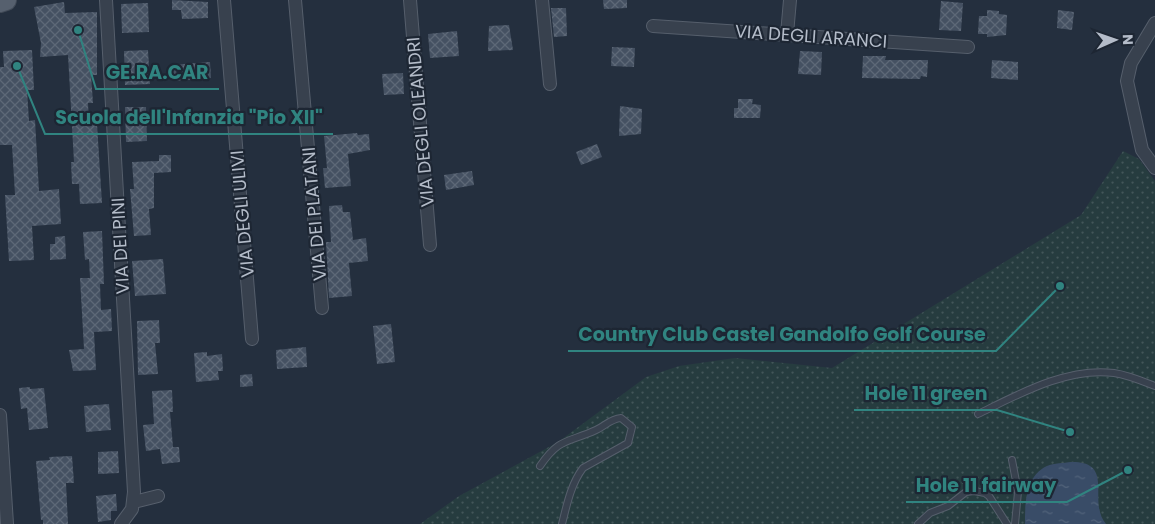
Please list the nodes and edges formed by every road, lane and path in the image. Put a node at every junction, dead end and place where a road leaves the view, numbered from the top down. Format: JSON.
{"nodes":[{"id":1,"x":106,"y":0,"type":"edge"},
{"id":2,"x":224,"y":0,"type":"edge"},
{"id":3,"x":295,"y":0,"type":"edge"},
{"id":4,"x":410,"y":0,"type":"edge"},
{"id":5,"x":542,"y":0,"type":"edge"},
{"id":6,"x":790,"y":0,"type":"edge"},
{"id":7,"x":1155,"y":23,"type":"edge"},
{"id":8,"x":654,"y":26,"type":"dead end"},
{"id":9,"x":787,"y":34,"type":"junction"},
{"id":10,"x":968,"y":47,"type":"dead end"},
{"id":11,"x":550,"y":84,"type":"dead end"},
{"id":12,"x":1155,"y":168,"type":"edge"},
{"id":13,"x":430,"y":245,"type":"dead end"},
{"id":14,"x":322,"y":308,"type":"dead end"},
{"id":15,"x":252,"y":339,"type":"dead end"},
{"id":16,"x":1155,"y":386,"type":"edge"},
{"id":17,"x":978,"y":414,"type":"dead end"},
{"id":18,"x":0,"y":415,"type":"edge"},
{"id":19,"x":1012,"y":460,"type":"dead end"},
{"id":20,"x":540,"y":466,"type":"dead end"},
{"id":21,"x":158,"y":496,"type":"dead end"},
{"id":22,"x":133,"y":501,"type":"junction"},
{"id":23,"x":7,"y":524,"type":"edge"},
{"id":24,"x":121,"y":524,"type":"edge"},
{"id":25,"x":562,"y":524,"type":"edge"},
{"id":26,"x":918,"y":524,"type":"edge"},
{"id":27,"x":1008,"y":524,"type":"edge"},
{"id":28,"x":1015,"y":524,"type":"edge"}],
"edges":[{"from":1,"to":22,"type":"street","name":"VIA DEI PINI"},
{"from":2,"to":15,"type":"street","name":"VIA DEGLI ULIVI"},
{"from":3,"to":14,"type":"street","name":"VIA DEI PLATANI"},
{"from":4,"to":13,"type":"street","name":"VIA DEGLI OLEANDRI"},
{"from":5,"to":11,"type":"street"},
{"from":6,"to":9,"type":"street"},
{"from":7,"to":12,"type":"street"},
{"from":8,"to":9,"type":"street","name":"VIA DEGLI ARANCI"},
{"from":9,"to":10,"type":"street","name":"VIA DEGLI ARANCI"},
{"from":16,"to":17,"type":"lane"},
{"from":18,"to":23,"type":"street"},
{"from":19,"to":28,"type":"lane"},
{"from":20,"to":25,"type":"lane"},
{"from":21,"to":22,"type":"street"},
{"from":22,"to":24,"type":"street"},
{"from":26,"to":27,"type":"lane"}]}
